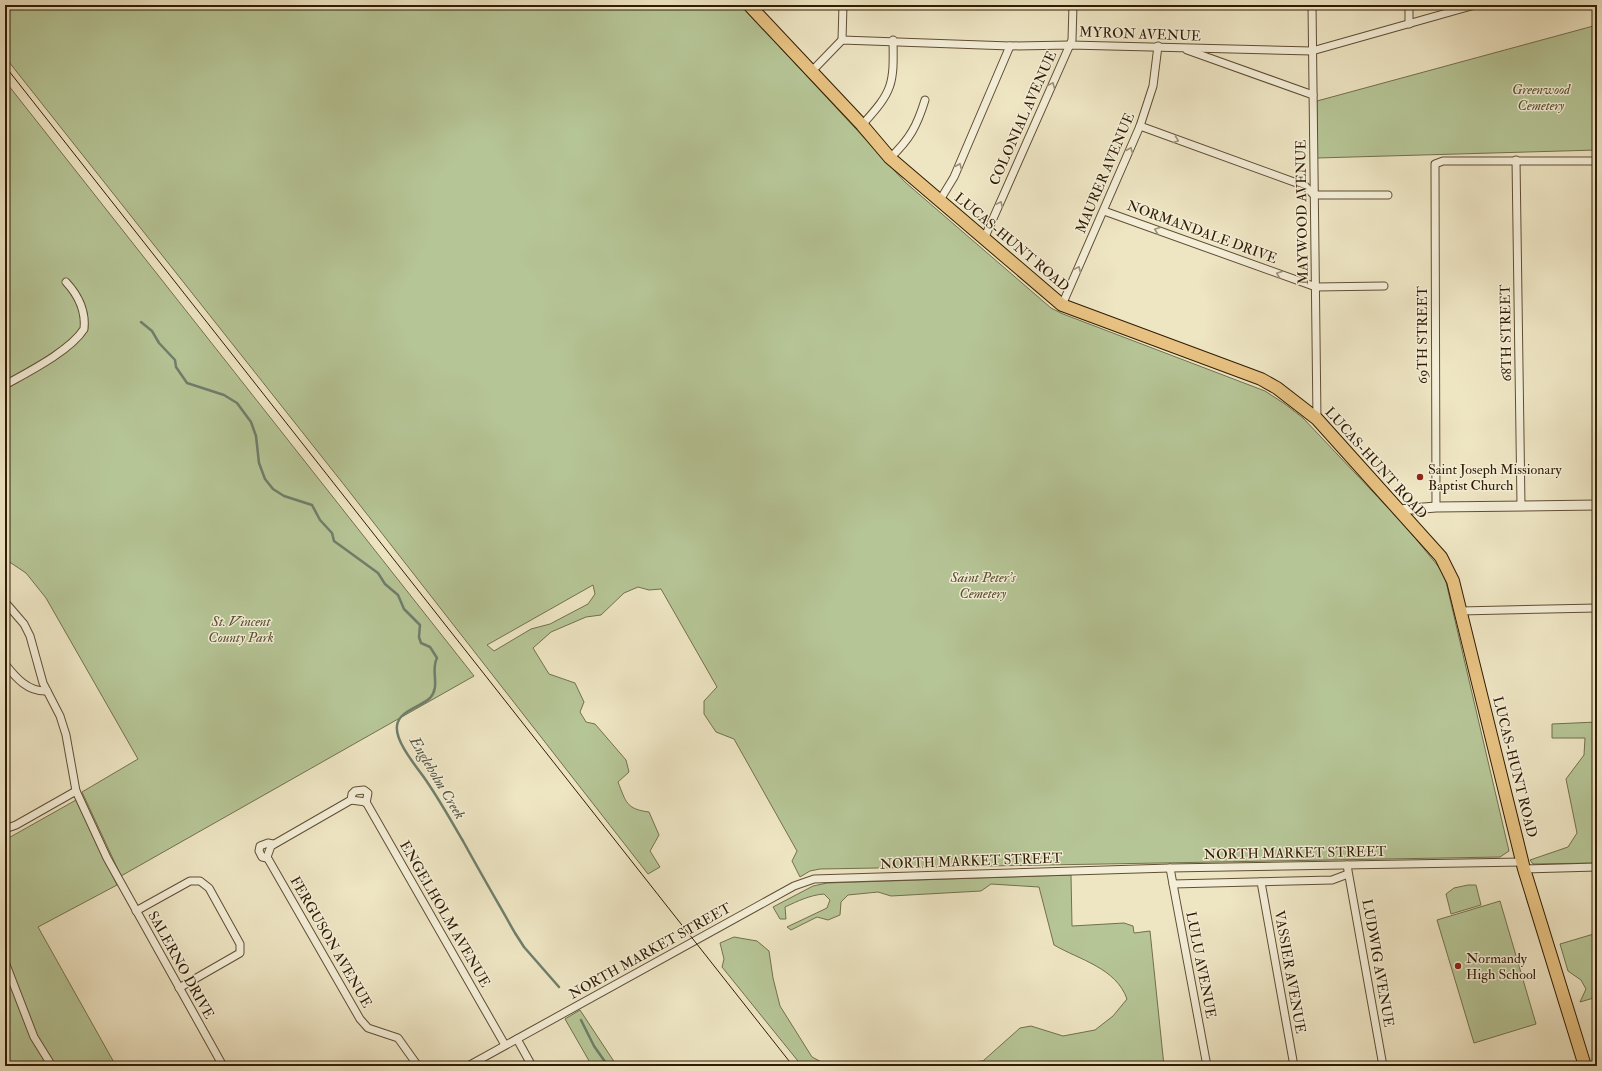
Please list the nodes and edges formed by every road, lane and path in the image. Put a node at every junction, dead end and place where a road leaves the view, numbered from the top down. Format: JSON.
{"nodes":[{"id":1,"x":749,"y":5,"type":"edge"},
{"id":2,"x":843,"y":5,"type":"edge"},
{"id":3,"x":1073,"y":5,"type":"edge"},
{"id":4,"x":1312,"y":5,"type":"edge"},
{"id":5,"x":1409,"y":5,"type":"edge"},
{"id":6,"x":1475,"y":5,"type":"edge"},
{"id":7,"x":1410,"y":24,"type":"junction"},
{"id":8,"x":842,"y":40,"type":"junction"},
{"id":9,"x":893,"y":40,"type":"junction"},
{"id":10,"x":1070,"y":45,"type":"junction"},
{"id":11,"x":1010,"y":46,"type":"junction"},
{"id":12,"x":1158,"y":46,"type":"junction"},
{"id":13,"x":1182,"y":48,"type":"junction"},
{"id":14,"x":1312,"y":51,"type":"junction"},
{"id":15,"x":812,"y":71,"type":"junction"},
{"id":16,"x":1313,"y":95,"type":"junction"},
{"id":17,"x":925,"y":100,"type":"dead end"},
{"id":18,"x":862,"y":125,"type":"junction"},
{"id":19,"x":1140,"y":126,"type":"junction"},
{"id":20,"x":890,"y":158,"type":"junction"},
{"id":21,"x":1516,"y":160,"type":"junction"},
{"id":22,"x":1597,"y":161,"type":"edge"},
{"id":23,"x":1314,"y":195,"type":"junction"},
{"id":24,"x":1388,"y":196,"type":"dead end"},
{"id":25,"x":940,"y":200,"type":"junction"},
{"id":26,"x":1104,"y":211,"type":"junction"},
{"id":27,"x":984,"y":239,"type":"junction"},
{"id":28,"x":66,"y":282,"type":"dead end"},
{"id":29,"x":1384,"y":286,"type":"dead end"},
{"id":30,"x":1316,"y":287,"type":"junction"},
{"id":31,"x":1062,"y":305,"type":"junction"},
{"id":32,"x":5,"y":385,"type":"edge"},
{"id":33,"x":1317,"y":419,"type":"junction"},
{"id":34,"x":1521,"y":505,"type":"junction"},
{"id":35,"x":1597,"y":505,"type":"edge"},
{"id":36,"x":1436,"y":507,"type":"junction"},
{"id":37,"x":1399,"y":510,"type":"junction"},
{"id":38,"x":5,"y":602,"type":"edge"},
{"id":39,"x":1597,"y":608,"type":"edge"},
{"id":40,"x":1460,"y":611,"type":"junction"},
{"id":41,"x":5,"y":664,"type":"edge"},
{"id":42,"x":47,"y":691,"type":"junction"},
{"id":43,"x":76,"y":791,"type":"junction"},
{"id":44,"x":351,"y":800,"type":"junction"},
{"id":45,"x":363,"y":802,"type":"junction"},
{"id":46,"x":5,"y":829,"type":"edge"},
{"id":47,"x":1347,"y":865,"type":"junction"},
{"id":48,"x":1524,"y":865,"type":"junction"},
{"id":49,"x":1597,"y":867,"type":"edge"},
{"id":50,"x":1170,"y":868,"type":"junction"},
{"id":51,"x":1348,"y":874,"type":"junction"},
{"id":52,"x":1261,"y":882,"type":"junction"},
{"id":53,"x":1173,"y":884,"type":"junction"},
{"id":54,"x":136,"y":911,"type":"junction"},
{"id":55,"x":5,"y":962,"type":"edge"},
{"id":56,"x":179,"y":988,"type":"junction"},
{"id":57,"x":517,"y":1039,"type":"junction"},
{"id":58,"x":505,"y":1045,"type":"junction"},
{"id":59,"x":52,"y":1066,"type":"edge"},
{"id":60,"x":223,"y":1066,"type":"edge"},
{"id":61,"x":418,"y":1066,"type":"edge"},
{"id":62,"x":468,"y":1066,"type":"edge"},
{"id":63,"x":532,"y":1066,"type":"edge"},
{"id":64,"x":1207,"y":1066,"type":"edge"},
{"id":65,"x":1294,"y":1066,"type":"edge"},
{"id":66,"x":1383,"y":1066,"type":"edge"},
{"id":67,"x":1584,"y":1066,"type":"edge"}],
"edges":[{"from":1,"to":15,"type":"main road","name":"LUCAS-HUNT ROAD"},
{"from":2,"to":8,"type":"street"},
{"from":3,"to":10,"type":"street","name":"COLONIAL AVENUE"},
{"from":4,"to":14,"type":"street","name":"MAYWOOD AVENUE"},
{"from":5,"to":7,"type":"street"},
{"from":6,"to":7,"type":"street","name":"MYRON AVENUE"},
{"from":7,"to":14,"type":"street","name":"MYRON AVENUE"},
{"from":8,"to":9,"type":"street","name":"MYRON AVENUE"},
{"from":8,"to":15,"type":"street"},
{"from":9,"to":11,"type":"street","name":"MYRON AVENUE"},
{"from":9,"to":18,"type":"street"},
{"from":10,"to":11,"type":"street","name":"MYRON AVENUE"},
{"from":10,"to":12,"type":"street","name":"MYRON AVENUE"},
{"from":27,"to":10,"type":"street","name":"COLONIAL AVENUE","one_way":true},
{"from":25,"to":11,"type":"street","one_way":true},
{"from":12,"to":13,"type":"street","name":"MYRON AVENUE"},
{"from":12,"to":19,"type":"street","name":"MAURER AVENUE"},
{"from":13,"to":14,"type":"street","name":"MYRON AVENUE"},
{"from":13,"to":16,"type":"street"},
{"from":14,"to":16,"type":"street","name":"MAYWOOD AVENUE"},
{"from":15,"to":18,"type":"main road","name":"LUCAS-HUNT ROAD"},
{"from":16,"to":23,"type":"street","name":"MAYWOOD AVENUE"},
{"from":17,"to":20,"type":"street"},
{"from":18,"to":20,"type":"main road","name":"LUCAS-HUNT ROAD"},
{"from":19,"to":23,"type":"street","one_way":true},
{"from":26,"to":19,"type":"street","name":"MAURER AVENUE","one_way":true},
{"from":20,"to":25,"type":"main road","name":"LUCAS-HUNT ROAD"},
{"from":21,"to":22,"type":"street"},
{"from":21,"to":34,"type":"street","name":"68TH STREET"},
{"from":21,"to":36,"type":"street","name":"69TH STREET"},
{"from":23,"to":24,"type":"street"},
{"from":23,"to":30,"type":"street","name":"MAYWOOD AVENUE"},
{"from":25,"to":27,"type":"main road","name":"LUCAS-HUNT ROAD"},
{"from":30,"to":26,"type":"street","name":"NORMANDALE DRIVE","one_way":true},
{"from":31,"to":26,"type":"street","name":"MAURER AVENUE","one_way":true},
{"from":27,"to":31,"type":"main road","name":"LUCAS-HUNT ROAD"},
{"from":28,"to":32,"type":"street"},
{"from":29,"to":30,"type":"street","name":"NORMANDALE DRIVE"},
{"from":30,"to":33,"type":"street","name":"MAYWOOD AVENUE"},
{"from":31,"to":33,"type":"main road","name":"LUCAS-HUNT ROAD"},
{"from":33,"to":37,"type":"main road","name":"LUCAS-HUNT ROAD"},
{"from":34,"to":35,"type":"street"},
{"from":34,"to":36,"type":"street"},
{"from":36,"to":37,"type":"street"},
{"from":37,"to":40,"type":"main road","name":"LUCAS-HUNT ROAD"},
{"from":38,"to":42,"type":"street","name":"SALERNO DRIVE"},
{"from":39,"to":40,"type":"street"},
{"from":40,"to":48,"type":"main road","name":"LUCAS-HUNT ROAD"},
{"from":41,"to":42,"type":"street"},
{"from":42,"to":43,"type":"street","name":"SALERNO DRIVE"},
{"from":43,"to":46,"type":"street"},
{"from":43,"to":54,"type":"street","name":"SALERNO DRIVE"},
{"from":44,"to":45,"type":"street"},
{"from":44,"to":45,"type":"street","name":"ENGELHOLM AVENUE"},
{"from":44,"to":61,"type":"street","name":"FERGUSON AVENUE"},
{"from":45,"to":58,"type":"street","name":"ENGELHOLM AVENUE"},
{"from":47,"to":48,"type":"street","name":"NORTH MARKET STREET"},
{"from":47,"to":50,"type":"street","name":"NORTH MARKET STREET"},
{"from":47,"to":51,"type":"street","name":"LUDWIG AVENUE"},
{"from":48,"to":49,"type":"street","name":"NORTH MARKET STREET"},
{"from":48,"to":67,"type":"main road","name":"LUCAS-HUNT ROAD"},
{"from":50,"to":53,"type":"street","name":"LULU AVENUE"},
{"from":50,"to":57,"type":"street","name":"NORTH MARKET STREET"},
{"from":51,"to":52,"type":"street"},
{"from":51,"to":66,"type":"street","name":"LUDWIG AVENUE"},
{"from":52,"to":53,"type":"street"},
{"from":52,"to":65,"type":"street","name":"VASSIER AVENUE"},
{"from":53,"to":64,"type":"street","name":"LULU AVENUE"},
{"from":54,"to":56,"type":"street","name":"SALERNO DRIVE"},
{"from":54,"to":56,"type":"street"},
{"from":55,"to":59,"type":"street"},
{"from":56,"to":60,"type":"street","name":"SALERNO DRIVE"},
{"from":57,"to":58,"type":"street","name":"NORTH MARKET STREET"},
{"from":57,"to":63,"type":"street"},
{"from":58,"to":62,"type":"street","name":"NORTH MARKET STREET"}]}
